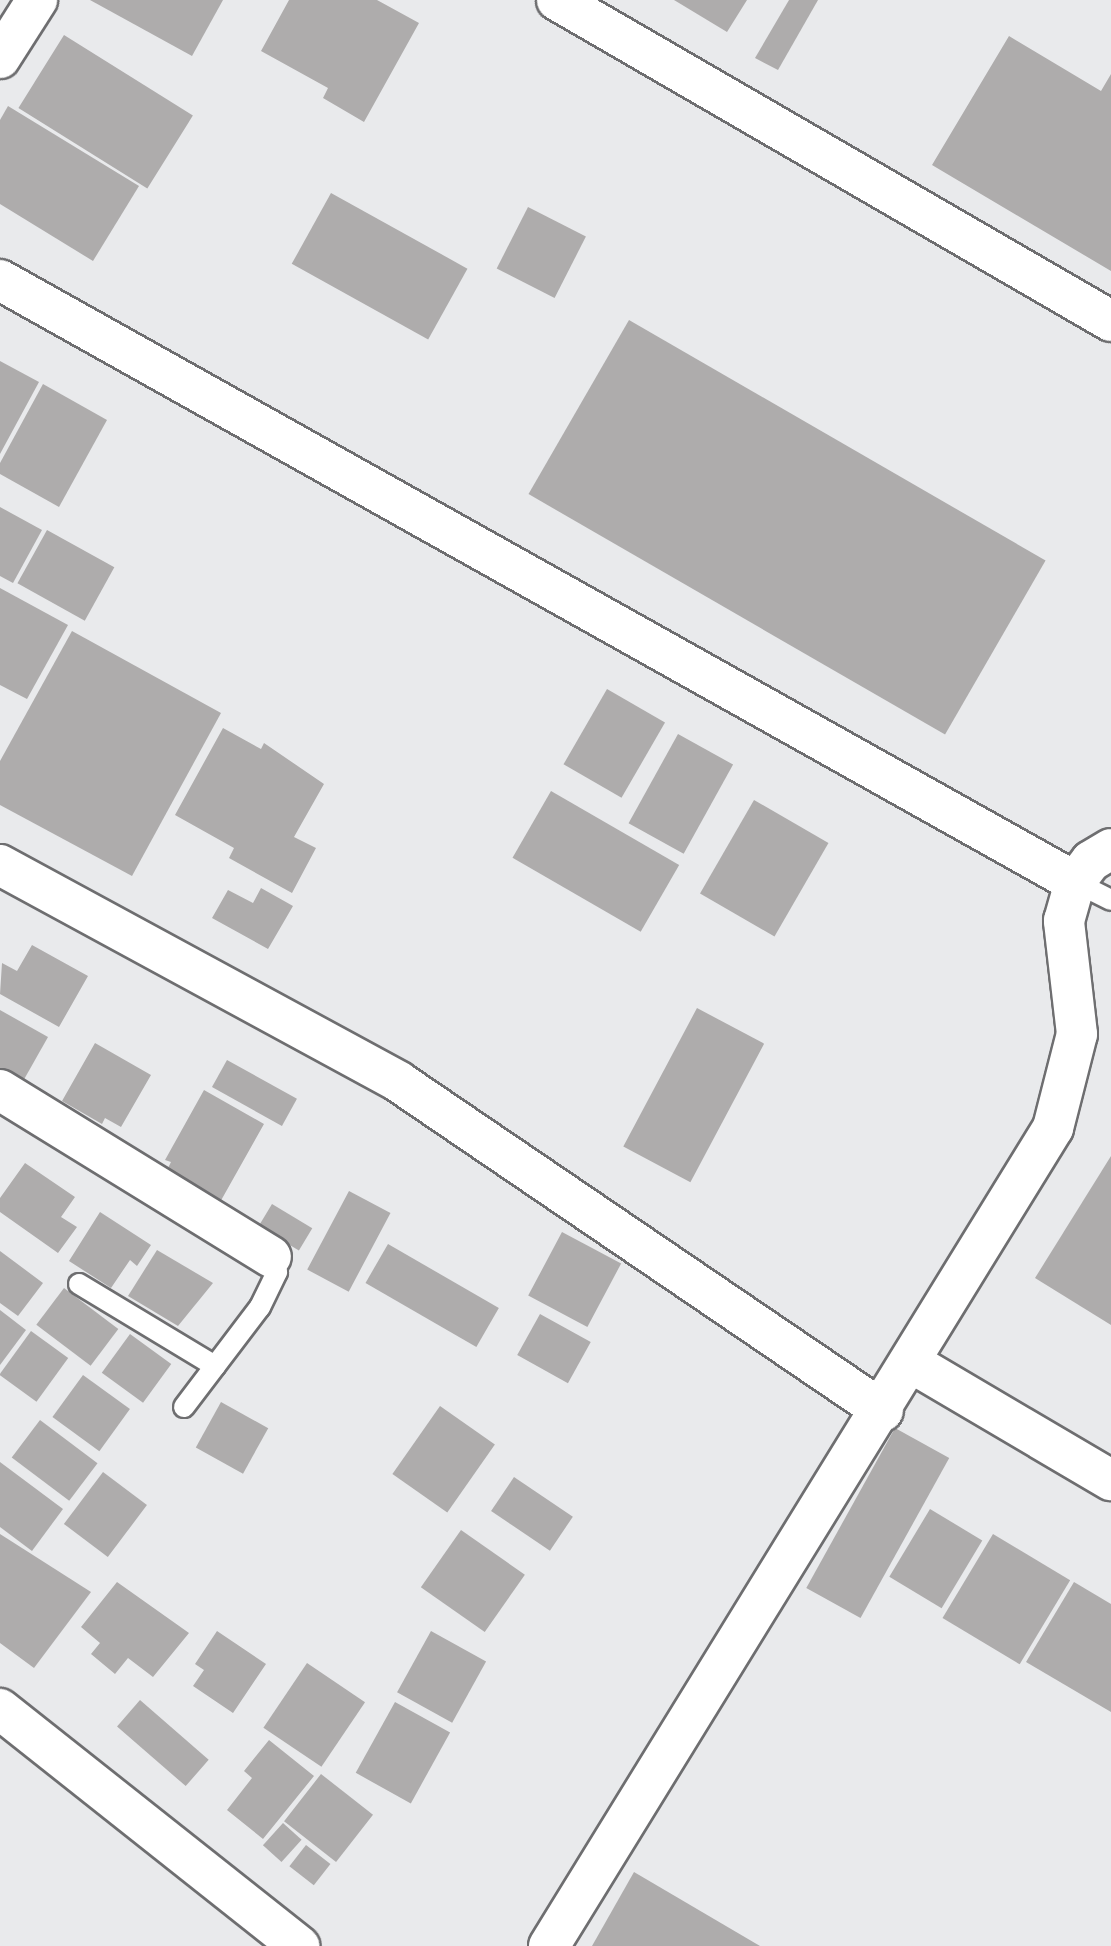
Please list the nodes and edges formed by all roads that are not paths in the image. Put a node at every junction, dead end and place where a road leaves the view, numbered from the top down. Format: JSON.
{"nodes":[{"id":1,"x":37,"y":0,"type":"edge"},
{"id":2,"x":557,"y":0,"type":"edge"},
{"id":3,"x":0,"y":58,"type":"edge"},
{"id":4,"x":0,"y":280,"type":"edge"},
{"id":5,"x":1111,"y":321,"type":"edge"},
{"id":6,"x":1111,"y":849,"type":"edge"},
{"id":7,"x":0,"y":865,"type":"edge"},
{"id":8,"x":1075,"y":882,"type":"junction"},
{"id":9,"x":1111,"y":900,"type":"edge"},
{"id":10,"x":0,"y":1090,"type":"edge"},
{"id":11,"x":271,"y":1257,"type":"joint"},
{"id":12,"x":79,"y":1284,"type":"dead end"},
{"id":13,"x":912,"y":1363,"type":"junction"},
{"id":14,"x":215,"y":1366,"type":"junction"},
{"id":15,"x":184,"y":1407,"type":"dead end"},
{"id":16,"x":883,"y":1411,"type":"junction"},
{"id":17,"x":1111,"y":1480,"type":"edge"},
{"id":18,"x":0,"y":1709,"type":"edge"},
{"id":19,"x":299,"y":1946,"type":"edge"},
{"id":20,"x":549,"y":1946,"type":"edge"}],
"edges":[{"from":1,"to":3,"type":"street"},
{"from":2,"to":5,"type":"street"},
{"from":4,"to":8,"type":"street"},
{"from":6,"to":8,"type":"street"},
{"from":7,"to":16,"type":"street"},
{"from":8,"to":9,"type":"lane"},
{"from":8,"to":13,"type":"street"},
{"from":10,"to":11,"type":"street"},
{"from":11,"to":14,"type":"lane"},
{"from":12,"to":14,"type":"lane"},
{"from":13,"to":16,"type":"street"},
{"from":13,"to":17,"type":"street"},
{"from":14,"to":15,"type":"lane"},
{"from":16,"to":20,"type":"street"},
{"from":18,"to":19,"type":"street"}]}
